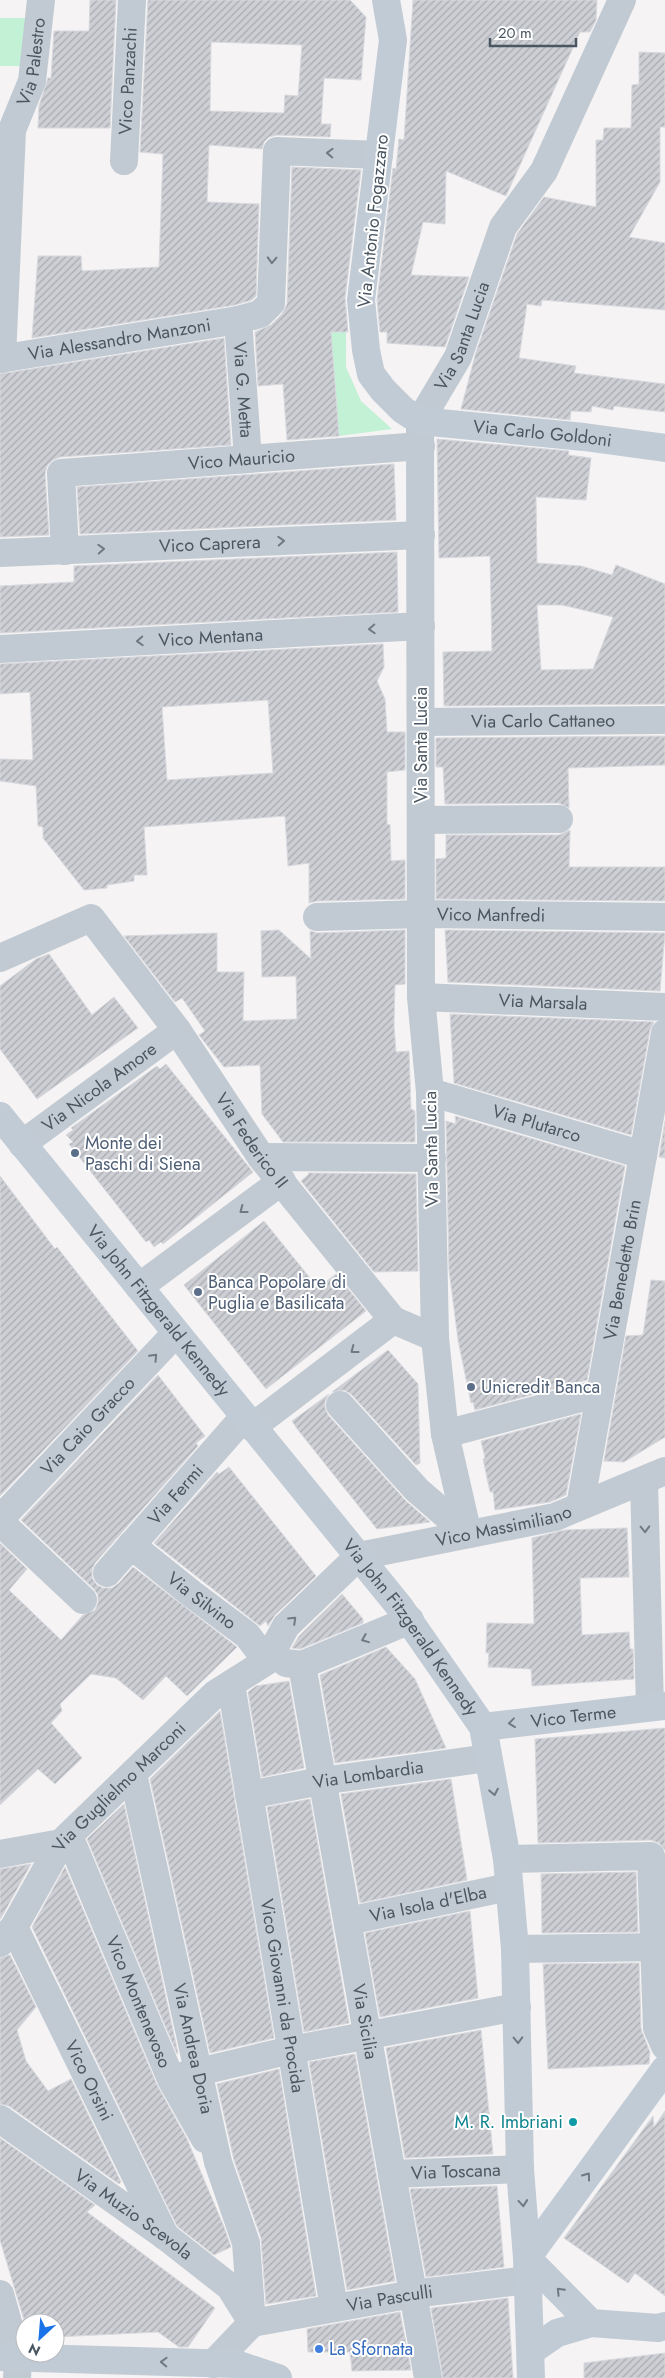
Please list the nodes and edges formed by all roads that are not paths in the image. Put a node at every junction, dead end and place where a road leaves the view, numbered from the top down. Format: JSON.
{"nodes":[{"id":1,"x":41,"y":0,"type":"edge"},
{"id":2,"x":132,"y":0,"type":"edge"},
{"id":3,"x":386,"y":0,"type":"edge"},
{"id":4,"x":622,"y":0,"type":"edge"},
{"id":5,"x":379,"y":155,"type":"junction"},
{"id":6,"x":124,"y":161,"type":"dead end"},
{"id":7,"x":238,"y":320,"type":"junction"},
{"id":8,"x":1,"y":359,"type":"edge"},
{"id":9,"x":420,"y":434,"type":"junction"},
{"id":10,"x":665,"y":448,"type":"edge"},
{"id":11,"x":248,"y":459,"type":"junction"},
{"id":12,"x":420,"y":535,"type":"junction"},
{"id":13,"x":65,"y":551,"type":"junction"},
{"id":14,"x":0,"y":554,"type":"edge"},
{"id":15,"x":421,"y":626,"type":"junction"},
{"id":16,"x":0,"y":648,"type":"edge"},
{"id":17,"x":665,"y":720,"type":"edge"},
{"id":18,"x":421,"y":722,"type":"junction"},
{"id":19,"x":559,"y":819,"type":"dead end"},
{"id":20,"x":422,"y":820,"type":"junction"},
{"id":21,"x":423,"y":914,"type":"junction"},
{"id":22,"x":317,"y":917,"type":"dead end"},
{"id":23,"x":665,"y":917,"type":"edge"},
{"id":24,"x":0,"y":958,"type":"edge"},
{"id":25,"x":422,"y":997,"type":"junction"},
{"id":26,"x":665,"y":1007,"type":"edge"},
{"id":27,"x":177,"y":1030,"type":"junction"},
{"id":28,"x":665,"y":1033,"type":"edge"},
{"id":29,"x":430,"y":1092,"type":"junction"},
{"id":30,"x":0,"y":1116,"type":"edge"},
{"id":31,"x":22,"y":1144,"type":"junction"},
{"id":32,"x":643,"y":1155,"type":"junction"},
{"id":33,"x":261,"y":1157,"type":"junction"},
{"id":34,"x":432,"y":1158,"type":"junction"},
{"id":35,"x":282,"y":1181,"type":"junction"},
{"id":36,"x":139,"y":1287,"type":"junction"},
{"id":37,"x":393,"y":1320,"type":"junction"},
{"id":38,"x":176,"y":1333,"type":"junction"},
{"id":39,"x":435,"y":1338,"type":"junction"},
{"id":40,"x":600,"y":1393,"type":"junction"},
{"id":41,"x":340,"y":1405,"type":"dead end"},
{"id":42,"x":248,"y":1422,"type":"junction"},
{"id":43,"x":445,"y":1434,"type":"junction"},
{"id":44,"x":659,"y":1475,"type":"edge"},
{"id":45,"x":580,"y":1506,"type":"junction"},
{"id":46,"x":0,"y":1520,"type":"edge"},
{"id":47,"x":468,"y":1534,"type":"junction"},
{"id":48,"x":132,"y":1545,"type":"junction"},
{"id":49,"x":359,"y":1556,"type":"junction"},
{"id":50,"x":107,"y":1572,"type":"dead end"},
{"id":51,"x":83,"y":1600,"type":"dead end"},
{"id":52,"x":410,"y":1620,"type":"junction"},
{"id":53,"x":267,"y":1661,"type":"junction"},
{"id":54,"x":302,"y":1665,"type":"junction"},
{"id":55,"x":231,"y":1684,"type":"junction"},
{"id":56,"x":658,"y":1707,"type":"edge"},
{"id":57,"x":483,"y":1727,"type":"junction"},
{"id":58,"x":488,"y":1758,"type":"junction"},
{"id":59,"x":132,"y":1774,"type":"junction"},
{"id":60,"x":321,"y":1781,"type":"junction"},
{"id":61,"x":249,"y":1795,"type":"junction"},
{"id":62,"x":65,"y":1839,"type":"junction"},
{"id":63,"x":0,"y":1854,"type":"edge"},
{"id":64,"x":507,"y":1859,"type":"junction"},
{"id":65,"x":509,"y":1886,"type":"junction"},
{"id":66,"x":348,"y":1921,"type":"junction"},
{"id":67,"x":7,"y":1935,"type":"edge"},
{"id":68,"x":659,"y":1947,"type":"edge"},
{"id":69,"x":514,"y":1949,"type":"junction"},
{"id":70,"x":517,"y":2007,"type":"junction"},
{"id":71,"x":368,"y":2036,"type":"junction"},
{"id":72,"x":665,"y":2046,"type":"edge"},
{"id":73,"x":291,"y":2050,"type":"junction"},
{"id":74,"x":665,"y":2069,"type":"edge"},
{"id":75,"x":198,"y":2071,"type":"junction"},
{"id":76,"x":171,"y":2079,"type":"junction"},
{"id":77,"x":0,"y":2119,"type":"edge"},
{"id":78,"x":218,"y":2162,"type":"junction"},
{"id":79,"x":520,"y":2169,"type":"junction"},
{"id":80,"x":392,"y":2174,"type":"junction"},
{"id":81,"x":165,"y":2236,"type":"junction"},
{"id":82,"x":528,"y":2269,"type":"junction"},
{"id":83,"x":0,"y":2294,"type":"edge"},
{"id":84,"x":413,"y":2294,"type":"junction"},
{"id":85,"x":334,"y":2308,"type":"junction"},
{"id":86,"x":252,"y":2323,"type":"junction"},
{"id":87,"x":591,"y":2323,"type":"junction"},
{"id":88,"x":665,"y":2326,"type":"edge"},
{"id":89,"x":530,"y":2351,"type":"junction"},
{"id":90,"x":12,"y":2364,"type":"edge"},
{"id":91,"x":213,"y":2364,"type":"junction"},
{"id":92,"x":278,"y":2378,"type":"edge"},
{"id":93,"x":428,"y":2378,"type":"edge"},
{"id":94,"x":531,"y":2378,"type":"edge"}],
"edges":[{"from":1,"to":8,"type":"street","name":"Via Palestro"},
{"from":2,"to":6,"type":"street","name":"Vico Panzachi"},
{"from":3,"to":5,"type":"street","name":"Via Antonio Fogazzaro"},
{"from":4,"to":9,"type":"street","name":"Via Santa Lucia"},
{"from":5,"to":7,"type":"street","name":"Via Alessandro Manzoni","one_way":true},
{"from":5,"to":9,"type":"street","name":"Via Antonio Fogazzaro"},
{"from":7,"to":8,"type":"street","name":"Via Alessandro Manzoni"},
{"from":7,"to":11,"type":"street","name":"Via G. Metta"},
{"from":9,"to":10,"type":"street","name":"Via Carlo Goldoni"},
{"from":9,"to":11,"type":"street","name":"Vico Mauricio"},
{"from":9,"to":12,"type":"street","name":"Via Santa Lucia"},
{"from":11,"to":13,"type":"street","name":"Vico Mauricio"},
{"from":13,"to":12,"type":"street","name":"Vico Caprera","one_way":true},
{"from":12,"to":15,"type":"street","name":"Via Santa Lucia"},
{"from":13,"to":14,"type":"street","name":"Vico Caprera"},
{"from":15,"to":16,"type":"street","name":"Vico Mentana","one_way":true},
{"from":15,"to":18,"type":"street","name":"Via Santa Lucia"},
{"from":17,"to":18,"type":"street","name":"Via Carlo Cattaneo"},
{"from":18,"to":20,"type":"street","name":"Via Santa Lucia"},
{"from":19,"to":20,"type":"street"},
{"from":20,"to":21,"type":"street","name":"Via Santa Lucia"},
{"from":21,"to":22,"type":"street","name":"Vico Manfredi"},
{"from":21,"to":23,"type":"street","name":"Vico Manfredi"},
{"from":21,"to":25,"type":"street","name":"Via Santa Lucia"},
{"from":24,"to":27,"type":"street","name":"Via Federico II"},
{"from":25,"to":26,"type":"street","name":"Via Marsala"},
{"from":25,"to":29,"type":"street","name":"Via Santa Lucia"},
{"from":27,"to":31,"type":"street","name":"Via Nicola Amore"},
{"from":27,"to":33,"type":"street","name":"Via Federico II"},
{"from":28,"to":32,"type":"street","name":"Via Benedetto Brin"},
{"from":29,"to":32,"type":"street","name":"Via Plutarco"},
{"from":29,"to":34,"type":"street","name":"Via Santa Lucia"},
{"from":30,"to":31,"type":"street","name":"Via John Fitzgerald Kennedy"},
{"from":31,"to":36,"type":"street","name":"Via John Fitzgerald Kennedy"},
{"from":32,"to":40,"type":"street","name":"Via Benedetto Brin"},
{"from":33,"to":34,"type":"street"},
{"from":33,"to":35,"type":"street","name":"Via Federico II"},
{"from":34,"to":39,"type":"street","name":"Via Santa Lucia"},
{"from":35,"to":36,"type":"street","one_way":true},
{"from":35,"to":37,"type":"street","name":"Via Federico II"},
{"from":36,"to":38,"type":"street","name":"Via John Fitzgerald Kennedy"},
{"from":37,"to":39,"type":"street","name":"Via Federico II"},
{"from":37,"to":42,"type":"street","name":"Via Fermi","one_way":true},
{"from":38,"to":42,"type":"street","name":"Via John Fitzgerald Kennedy"},
{"from":46,"to":38,"type":"street","name":"Via Caio Gracco","one_way":true},
{"from":39,"to":43,"type":"street","name":"Via Santa Lucia"},
{"from":40,"to":43,"type":"street"},
{"from":40,"to":45,"type":"street","name":"Via Benedetto Brin"},
{"from":41,"to":47,"type":"street"},
{"from":42,"to":48,"type":"street","name":"Via Fermi"},
{"from":42,"to":49,"type":"street","name":"Via John Fitzgerald Kennedy"},
{"from":43,"to":47,"type":"street","name":"Via Santa Lucia"},
{"from":44,"to":45,"type":"street","name":"Vico Massimiliano"},
{"from":44,"to":56,"type":"street","one_way":true},
{"from":45,"to":47,"type":"street","name":"Vico Massimiliano"},
{"from":46,"to":51,"type":"street"},
{"from":47,"to":49,"type":"street","name":"Vico Massimiliano"},
{"from":48,"to":50,"type":"street","name":"Via Fermi"},
{"from":48,"to":53,"type":"street","name":"Via Silvino"},
{"from":49,"to":52,"type":"street","name":"Via John Fitzgerald Kennedy"},
{"from":53,"to":49,"type":"street","name":"Via Guglielmo Marconi","one_way":true},
{"from":52,"to":54,"type":"street","one_way":true},
{"from":52,"to":57,"type":"street","name":"Via John Fitzgerald Kennedy"},
{"from":53,"to":54,"type":"street"},
{"from":53,"to":55,"type":"street","name":"Via Guglielmo Marconi"},
{"from":54,"to":60,"type":"street","name":"Via Sicilia"},
{"from":55,"to":59,"type":"street","name":"Via Guglielmo Marconi"},
{"from":55,"to":61,"type":"street","name":"Vico Giovanni da Procida"},
{"from":56,"to":57,"type":"street","name":"Vico Terme","one_way":true},
{"from":57,"to":58,"type":"street","name":"Via John Fitzgerald Kennedy"},
{"from":58,"to":60,"type":"street","name":"Via Lombardia"},
{"from":58,"to":64,"type":"street","name":"Via John Fitzgerald Kennedy","one_way":true},
{"from":59,"to":62,"type":"street","name":"Via Guglielmo Marconi"},
{"from":59,"to":75,"type":"street","name":"Via Andrea Doria"},
{"from":60,"to":61,"type":"street","name":"Via Lombardia"},
{"from":60,"to":66,"type":"street","name":"Via Sicilia"},
{"from":61,"to":73,"type":"street","name":"Vico Giovanni da Procida"},
{"from":62,"to":63,"type":"street"},
{"from":62,"to":67,"type":"street","name":"Via Guglielmo Marconi"},
{"from":62,"to":76,"type":"street","name":"Vico Montenevoso"},
{"from":64,"to":65,"type":"street","name":"Via John Fitzgerald Kennedy"},
{"from":64,"to":68,"type":"street"},
{"from":65,"to":66,"type":"street","name":"Via Isola d'Elba"},
{"from":65,"to":69,"type":"street","name":"Via John Fitzgerald Kennedy"},
{"from":66,"to":71,"type":"street","name":"Via Sicilia"},
{"from":67,"to":81,"type":"street","name":"Vico Orsini"},
{"from":68,"to":69,"type":"street"},
{"from":68,"to":72,"type":"street"},
{"from":69,"to":70,"type":"street","name":"Via John Fitzgerald Kennedy"},
{"from":70,"to":71,"type":"street"},
{"from":70,"to":79,"type":"street","name":"Via John Fitzgerald Kennedy","one_way":true},
{"from":71,"to":73,"type":"street"},
{"from":71,"to":80,"type":"street","name":"Via Sicilia"},
{"from":73,"to":75,"type":"street"},
{"from":73,"to":85,"type":"street","name":"Vico Giovanni da Procida"},
{"from":82,"to":74,"type":"street","one_way":true},
{"from":75,"to":76,"type":"street"},
{"from":75,"to":78,"type":"street","name":"Via Andrea Doria"},
{"from":76,"to":78,"type":"street","name":"Vico Montenevoso"},
{"from":77,"to":81,"type":"street","name":"Via Muzio Scevola"},
{"from":78,"to":86,"type":"street","name":"Via Andrea Doria"},
{"from":79,"to":80,"type":"street","name":"Via Toscana"},
{"from":79,"to":82,"type":"street","name":"Via John Fitzgerald Kennedy","one_way":true},
{"from":80,"to":84,"type":"street","name":"Via Sicilia"},
{"from":81,"to":86,"type":"street","name":"Via Muzio Scevola"},
{"from":82,"to":84,"type":"street","name":"Via Pasculli"},
{"from":87,"to":82,"type":"street","one_way":true},
{"from":82,"to":89,"type":"street","name":"Via John Fitzgerald Kennedy"},
{"from":83,"to":90,"type":"street"},
{"from":84,"to":85,"type":"street","name":"Via Pasculli"},
{"from":84,"to":93,"type":"street","name":"Via Sicilia"},
{"from":85,"to":86,"type":"street","name":"Via Pasculli"},
{"from":86,"to":91,"type":"street"},
{"from":87,"to":88,"type":"street"},
{"from":87,"to":89,"type":"street"},
{"from":89,"to":94,"type":"street","name":"Via John Fitzgerald Kennedy"},
{"from":91,"to":90,"type":"street","one_way":true},
{"from":91,"to":92,"type":"street"}]}
